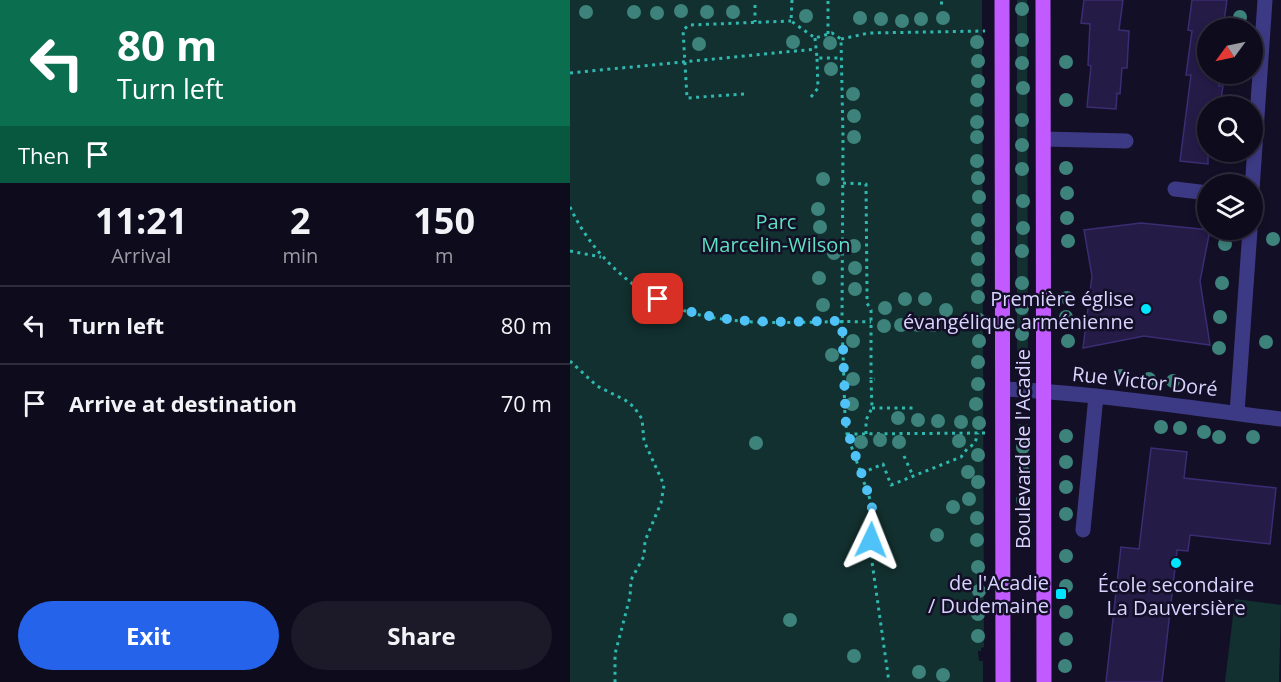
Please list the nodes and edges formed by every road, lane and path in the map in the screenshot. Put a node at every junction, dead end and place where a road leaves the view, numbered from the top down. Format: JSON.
{"nodes":[{"id":1,"x":792,"y":0,"type":"edge"},
{"id":2,"x":828,"y":0,"type":"edge"},
{"id":3,"x":1002,"y":0,"type":"edge"},
{"id":4,"x":1043,"y":0,"type":"edge"},
{"id":5,"x":1265,"y":0,"type":"edge"},
{"id":6,"x":754,"y":5,"type":"dead end"},
{"id":7,"x":791,"y":21,"type":"junction"},
{"id":8,"x":755,"y":22,"type":"junction"},
{"id":9,"x":984,"y":31,"type":"dead end"},
{"id":10,"x":828,"y":34,"type":"junction"},
{"id":11,"x":815,"y":38,"type":"junction"},
{"id":12,"x":841,"y":39,"type":"junction"},
{"id":13,"x":816,"y":49,"type":"junction"},
{"id":14,"x":817,"y":58,"type":"junction"},
{"id":15,"x":841,"y":58,"type":"junction"},
{"id":16,"x":684,"y":62,"type":"junction"},
{"id":17,"x":570,"y":73,"type":"edge"},
{"id":18,"x":744,"y":94,"type":"dead end"},
{"id":19,"x":811,"y":97,"type":"dead end"},
{"id":20,"x":1044,"y":139,"type":"junction"},
{"id":21,"x":1126,"y":141,"type":"dead end"},
{"id":22,"x":1253,"y":174,"type":"edge"},
{"id":23,"x":843,"y":183,"type":"junction"},
{"id":24,"x":1175,"y":189,"type":"dead end"},
{"id":25,"x":1197,"y":192,"type":"edge"},
{"id":26,"x":570,"y":207,"type":"edge"},
{"id":27,"x":1249,"y":240,"type":"edge"},
{"id":28,"x":570,"y":251,"type":"edge"},
{"id":29,"x":603,"y":258,"type":"junction"},
{"id":30,"x":842,"y":321,"type":"junction"},
{"id":31,"x":871,"y":322,"type":"junction"},
{"id":32,"x":570,"y":362,"type":"edge"},
{"id":33,"x":1003,"y":389,"type":"junction"},
{"id":34,"x":1042,"y":391,"type":"junction"},
{"id":35,"x":1096,"y":396,"type":"junction"},
{"id":36,"x":872,"y":408,"type":"junction"},
{"id":37,"x":915,"y":408,"type":"dead end"},
{"id":38,"x":1237,"y":412,"type":"junction"},
{"id":39,"x":1281,"y":419,"type":"edge"},
{"id":40,"x":978,"y":433,"type":"junction"},
{"id":41,"x":986,"y":433,"type":"dead end"},
{"id":42,"x":847,"y":434,"type":"junction"},
{"id":43,"x":866,"y":434,"type":"junction"},
{"id":44,"x":904,"y":456,"type":"dead end"},
{"id":45,"x":862,"y":473,"type":"junction"},
{"id":46,"x":913,"y":477,"type":"junction"},
{"id":47,"x":1083,"y":530,"type":"dead end"},
{"id":48,"x":615,"y":682,"type":"edge"},
{"id":49,"x":889,"y":682,"type":"edge"},
{"id":50,"x":1003,"y":682,"type":"edge"},
{"id":51,"x":1044,"y":682,"type":"edge"}],
"edges":[{"from":1,"to":7,"type":"path"},
{"from":2,"to":10,"type":"path"},
{"from":3,"to":33,"type":"main road","name":"Boulevard de l'Acadie"},
{"from":4,"to":20,"type":"main road","name":"Boulevard de l'Acadie"},
{"from":5,"to":22,"type":"street"},
{"from":6,"to":8,"type":"path"},
{"from":7,"to":8,"type":"path"},
{"from":7,"to":11,"type":"path"},
{"from":8,"to":16,"type":"path"},
{"from":9,"to":12,"type":"path"},
{"from":10,"to":11,"type":"path"},
{"from":10,"to":12,"type":"path"},
{"from":11,"to":13,"type":"path"},
{"from":12,"to":15,"type":"path"},
{"from":13,"to":14,"type":"path"},
{"from":13,"to":16,"type":"path"},
{"from":14,"to":15,"type":"path"},
{"from":14,"to":19,"type":"path"},
{"from":15,"to":23,"type":"path"},
{"from":16,"to":17,"type":"path"},
{"from":16,"to":18,"type":"path"},
{"from":20,"to":21,"type":"street"},
{"from":20,"to":34,"type":"main road","name":"Boulevard de l'Acadie"},
{"from":23,"to":30,"type":"path"},
{"from":23,"to":31,"type":"path"},
{"from":24,"to":25,"type":"street"},
{"from":26,"to":29,"type":"path"},
{"from":27,"to":38,"type":"street"},
{"from":28,"to":29,"type":"path"},
{"from":29,"to":30,"type":"path"},
{"from":30,"to":31,"type":"path"},
{"from":30,"to":42,"type":"path"},
{"from":31,"to":36,"type":"path"},
{"from":32,"to":48,"type":"path"},
{"from":33,"to":34,"type":"street","name":"Rue Victor Doré"},
{"from":33,"to":50,"type":"main road","name":"Boulevard de l'Acadie"},
{"from":34,"to":35,"type":"street","name":"Rue Victor Doré"},
{"from":34,"to":51,"type":"main road","name":"Boulevard de l'Acadie"},
{"from":35,"to":38,"type":"street","name":"Rue Victor Doré"},
{"from":35,"to":47,"type":"street"},
{"from":36,"to":37,"type":"path"},
{"from":36,"to":43,"type":"path"},
{"from":38,"to":39,"type":"street","name":"Rue Victor Doré"},
{"from":40,"to":41,"type":"path"},
{"from":40,"to":43,"type":"path"},
{"from":40,"to":46,"type":"path"},
{"from":42,"to":43,"type":"path"},
{"from":42,"to":45,"type":"path"},
{"from":44,"to":46,"type":"path"},
{"from":45,"to":46,"type":"path"},
{"from":45,"to":49,"type":"path"}]}
